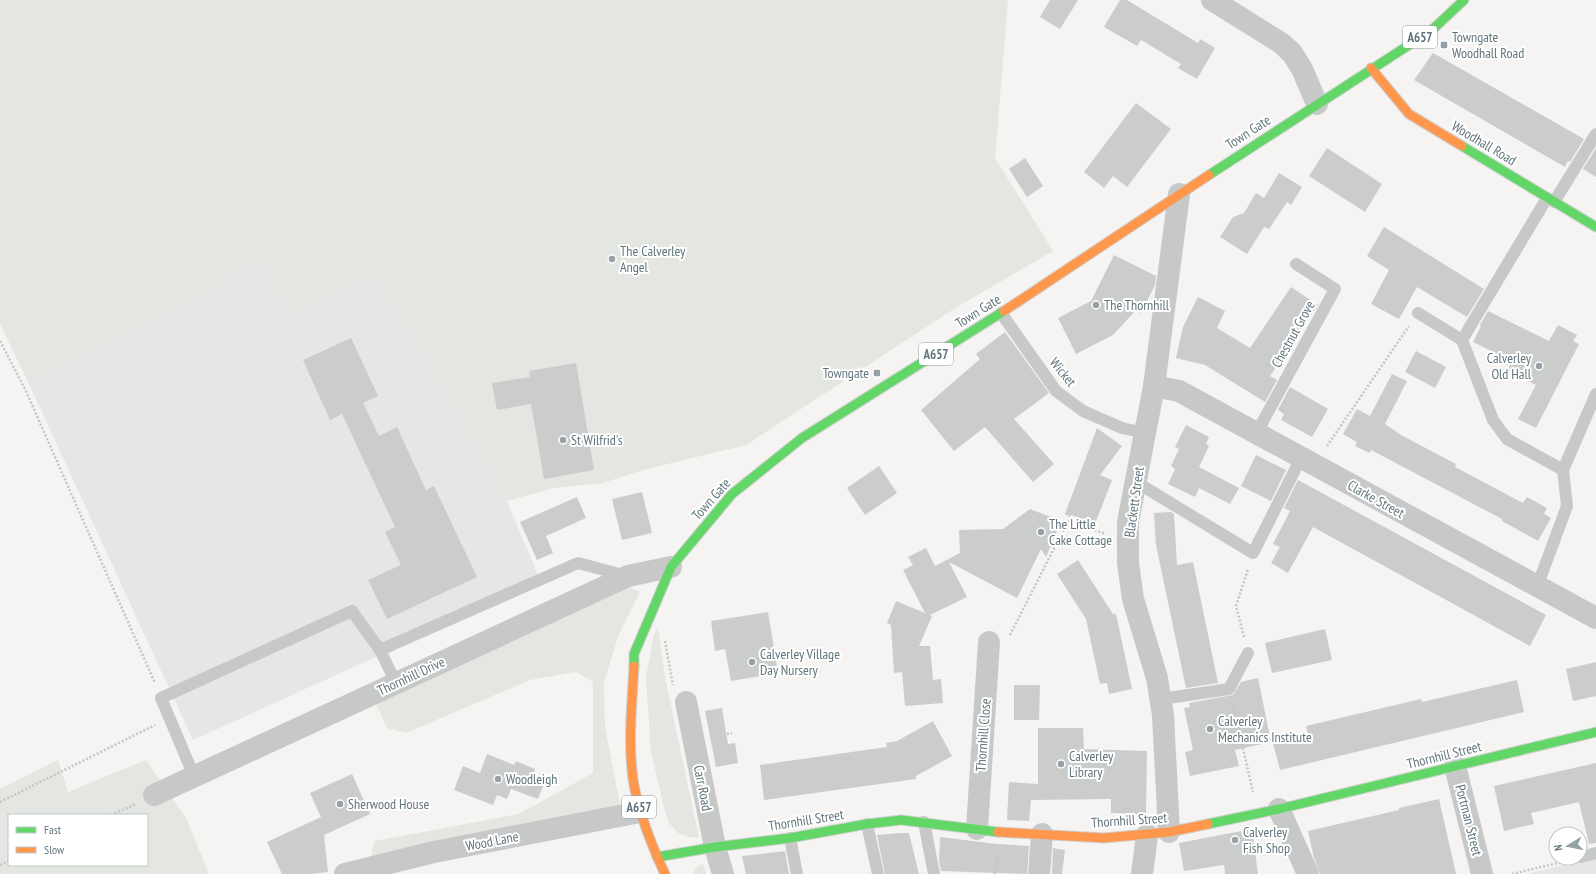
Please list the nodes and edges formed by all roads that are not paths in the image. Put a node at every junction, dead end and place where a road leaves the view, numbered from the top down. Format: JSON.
{"nodes":[{"id":1,"x":1212,"y":0,"type":"edge"},
{"id":2,"x":1464,"y":0,"type":"edge"},
{"id":3,"x":1371,"y":68,"type":"junction"},
{"id":4,"x":1317,"y":104,"type":"junction"},
{"id":5,"x":1596,"y":134,"type":"edge"},
{"id":6,"x":1179,"y":194,"type":"junction"},
{"id":7,"x":1551,"y":200,"type":"junction"},
{"id":8,"x":1596,"y":227,"type":"edge"},
{"id":9,"x":1296,"y":264,"type":"dead end"},
{"id":10,"x":1001,"y":313,"type":"junction"},
{"id":11,"x":1418,"y":313,"type":"road end"},
{"id":12,"x":1462,"y":340,"type":"junction"},
{"id":13,"x":1154,"y":386,"type":"junction"},
{"id":14,"x":1596,"y":394,"type":"edge"},
{"id":15,"x":1145,"y":433,"type":"junction"},
{"id":16,"x":1256,"y":434,"type":"junction"},
{"id":17,"x":1307,"y":461,"type":"junction"},
{"id":18,"x":1563,"y":470,"type":"junction"},
{"id":19,"x":1136,"y":482,"type":"junction"},
{"id":20,"x":671,"y":567,"type":"junction"},
{"id":21,"x":628,"y":576,"type":"junction"},
{"id":22,"x":1537,"y":587,"type":"junction"},
{"id":23,"x":1596,"y":618,"type":"edge"},
{"id":24,"x":989,"y":642,"type":"road end"},
{"id":25,"x":380,"y":650,"type":"junction"},
{"id":26,"x":1248,"y":653,"type":"road end"},
{"id":27,"x":396,"y":683,"type":"junction"},
{"id":28,"x":1161,"y":699,"type":"junction"},
{"id":29,"x":686,"y":702,"type":"road end"},
{"id":30,"x":1596,"y":732,"type":"edge"},
{"id":31,"x":1456,"y":766,"type":"junction"},
{"id":32,"x":194,"y":776,"type":"junction"},
{"id":33,"x":154,"y":795,"type":"dead end"},
{"id":34,"x":1279,"y":809,"type":"junction"},
{"id":35,"x":640,"y":812,"type":"junction"},
{"id":36,"x":924,"y":822,"type":"junction"},
{"id":37,"x":867,"y":824,"type":"junction"},
{"id":38,"x":977,"y":829,"type":"junction"},
{"id":39,"x":1169,"y":832,"type":"junction"},
{"id":40,"x":1042,"y":834,"type":"junction"},
{"id":41,"x":1147,"y":835,"type":"junction"},
{"id":42,"x":790,"y":838,"type":"junction"},
{"id":43,"x":715,"y":847,"type":"junction"},
{"id":44,"x":657,"y":857,"type":"junction"},
{"id":45,"x":345,"y":874,"type":"edge"},
{"id":46,"x":665,"y":874,"type":"edge"},
{"id":47,"x":723,"y":874,"type":"edge"},
{"id":48,"x":797,"y":874,"type":"edge"},
{"id":49,"x":878,"y":874,"type":"edge"},
{"id":50,"x":934,"y":874,"type":"edge"},
{"id":51,"x":1039,"y":874,"type":"edge"},
{"id":52,"x":1142,"y":874,"type":"edge"},
{"id":53,"x":1308,"y":874,"type":"edge"},
{"id":54,"x":1482,"y":874,"type":"edge"}],
"edges":[{"from":1,"to":4,"type":"street"},
{"from":2,"to":3,"type":"main road","name":"Town Gate","number":"A657"},
{"from":3,"to":4,"type":"main road","name":"Town Gate","number":"A657"},
{"from":3,"to":7,"type":"main road","name":"Woodhall Road"},
{"from":4,"to":6,"type":"main road","name":"Town Gate","number":"A657"},
{"from":5,"to":7,"type":"lane"},
{"from":6,"to":10,"type":"main road","name":"Town Gate","number":"A657"},
{"from":6,"to":13,"type":"street","name":"Blackett Street"},
{"from":7,"to":8,"type":"main road","name":"Woodhall Road"},
{"from":7,"to":12,"type":"lane"},
{"from":9,"to":16,"type":"lane","name":"Chestnut Grove"},
{"from":10,"to":15,"type":"lane","name":"Wicket"},
{"from":10,"to":20,"type":"main road","name":"Town Gate","number":"A657"},
{"from":11,"to":12,"type":"lane"},
{"from":12,"to":18,"type":"lane"},
{"from":13,"to":15,"type":"street","name":"Blackett Street"},
{"from":13,"to":16,"type":"street","name":"Clarke Street"},
{"from":14,"to":18,"type":"lane"},
{"from":15,"to":19,"type":"street","name":"Blackett Street"},
{"from":16,"to":17,"type":"street","name":"Clarke Street"},
{"from":17,"to":19,"type":"lane"},
{"from":17,"to":22,"type":"street","name":"Clarke Street"},
{"from":18,"to":22,"type":"lane"},
{"from":19,"to":28,"type":"street","name":"Blackett Street"},
{"from":20,"to":21,"type":"street","name":"Thornhill Drive"},
{"from":20,"to":35,"type":"main road","name":"Town Gate","number":"A657"},
{"from":21,"to":25,"type":"lane"},
{"from":21,"to":27,"type":"street","name":"Thornhill Drive"},
{"from":22,"to":23,"type":"street","name":"Clarke Street"},
{"from":24,"to":38,"type":"street","name":"Thornhill Close"},
{"from":25,"to":27,"type":"lane"},
{"from":25,"to":32,"type":"lane"},
{"from":26,"to":28,"type":"lane"},
{"from":27,"to":32,"type":"street","name":"Thornhill Drive"},
{"from":28,"to":39,"type":"street","name":"Blackett Street"},
{"from":29,"to":43,"type":"street","name":"Carr Road"},
{"from":30,"to":31,"type":"main road","name":"Thornhill Street"},
{"from":31,"to":34,"type":"main road","name":"Thornhill Street"},
{"from":31,"to":54,"type":"street","name":"Portman Street"},
{"from":32,"to":33,"type":"street","name":"Thornhill Drive"},
{"from":34,"to":39,"type":"main road","name":"Thornhill Street"},
{"from":34,"to":53,"type":"street"},
{"from":35,"to":44,"type":"main road","number":"A657"},
{"from":35,"to":45,"type":"street","name":"Wood Lane"},
{"from":36,"to":37,"type":"main road","name":"Thornhill Street"},
{"from":36,"to":38,"type":"main road","name":"Thornhill Street"},
{"from":36,"to":50,"type":"lane"},
{"from":37,"to":42,"type":"main road","name":"Thornhill Street"},
{"from":37,"to":49,"type":"lane"},
{"from":38,"to":40,"type":"main road","name":"Thornhill Street"},
{"from":39,"to":41,"type":"main road","name":"Thornhill Street"},
{"from":40,"to":41,"type":"main road","name":"Thornhill Street"},
{"from":40,"to":51,"type":"street"},
{"from":41,"to":52,"type":"street"},
{"from":42,"to":43,"type":"main road","name":"Thornhill Street"},
{"from":42,"to":48,"type":"lane"},
{"from":43,"to":44,"type":"main road","name":"Thornhill Street"},
{"from":43,"to":47,"type":"street","name":"Carr Road"},
{"from":44,"to":46,"type":"main road","number":"A657"}]}
